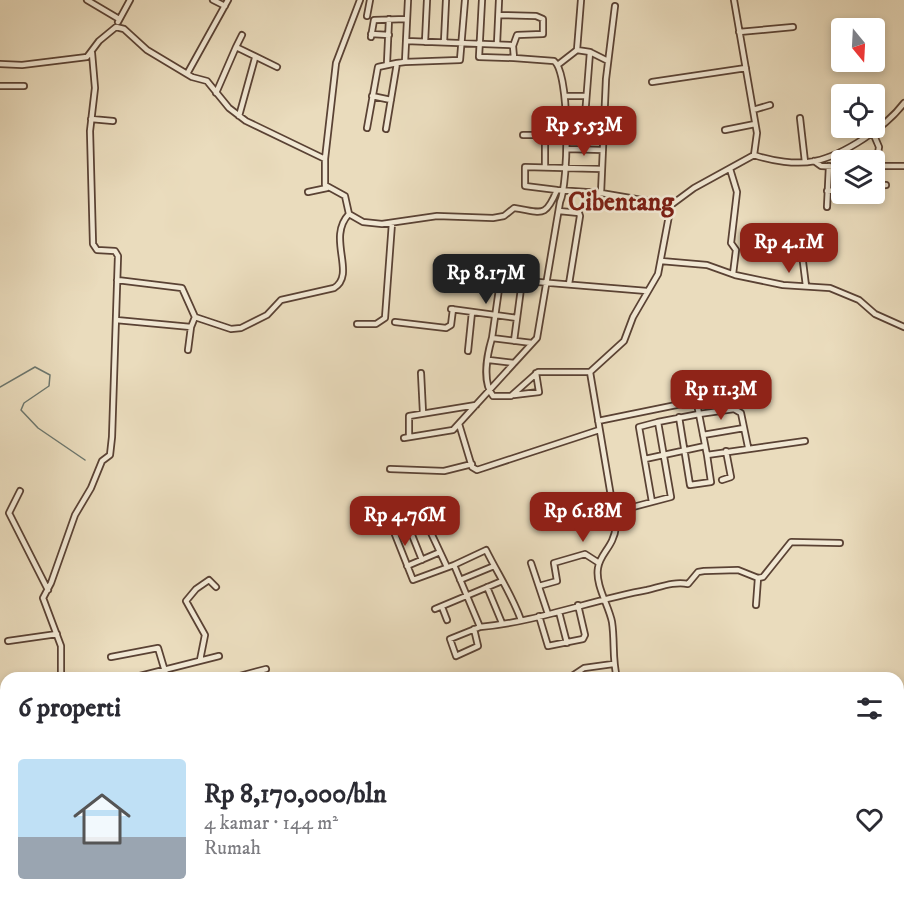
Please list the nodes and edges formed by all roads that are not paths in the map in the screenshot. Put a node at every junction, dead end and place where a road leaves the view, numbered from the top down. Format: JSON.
{"nodes":[{"id":1,"x":87,"y":0,"type":"edge"},
{"id":2,"x":130,"y":0,"type":"edge"},
{"id":3,"x":213,"y":0,"type":"edge"},
{"id":4,"x":228,"y":0,"type":"edge"},
{"id":5,"x":360,"y":0,"type":"edge"},
{"id":6,"x":370,"y":0,"type":"edge"},
{"id":7,"x":406,"y":0,"type":"edge"},
{"id":8,"x":427,"y":0,"type":"edge"},
{"id":9,"x":446,"y":0,"type":"edge"},
{"id":10,"x":465,"y":0,"type":"edge"},
{"id":11,"x":482,"y":0,"type":"edge"},
{"id":12,"x":499,"y":0,"type":"edge"},
{"id":13,"x":581,"y":0,"type":"edge"},
{"id":14,"x":734,"y":0,"type":"edge"},
{"id":15,"x":225,"y":6,"type":"junction"},
{"id":16,"x":615,"y":6,"type":"dead end"},
{"id":17,"x":499,"y":15,"type":"junction"},
{"id":18,"x":367,"y":16,"type":"dead end"},
{"id":19,"x":119,"y":19,"type":"junction"},
{"id":20,"x":389,"y":19,"type":"junction"},
{"id":21,"x":407,"y":19,"type":"junction"},
{"id":22,"x":116,"y":27,"type":"junction"},
{"id":23,"x":793,"y":27,"type":"dead end"},
{"id":24,"x":739,"y":32,"type":"junction"},
{"id":25,"x":242,"y":35,"type":"dead end"},
{"id":26,"x":389,"y":35,"type":"junction"},
{"id":27,"x":406,"y":41,"type":"junction"},
{"id":28,"x":425,"y":42,"type":"junction"},
{"id":29,"x":444,"y":42,"type":"junction"},
{"id":30,"x":461,"y":43,"type":"junction"},
{"id":31,"x":479,"y":44,"type":"junction"},
{"id":32,"x":497,"y":44,"type":"junction"},
{"id":33,"x":513,"y":46,"type":"junction"},
{"id":34,"x":236,"y":47,"type":"junction"},
{"id":35,"x":577,"y":50,"type":"junction"},
{"id":36,"x":590,"y":52,"type":"junction"},
{"id":37,"x":92,"y":53,"type":"junction"},
{"id":38,"x":255,"y":58,"type":"junction"},
{"id":39,"x":514,"y":58,"type":"junction"},
{"id":40,"x":608,"y":61,"type":"junction"},
{"id":41,"x":405,"y":62,"type":"junction"},
{"id":42,"x":387,"y":63,"type":"junction"},
{"id":43,"x":397,"y":63,"type":"junction"},
{"id":44,"x":0,"y":64,"type":"edge"},
{"id":45,"x":559,"y":64,"type":"junction"},
{"id":46,"x":277,"y":67,"type":"dead end"},
{"id":47,"x":746,"y":68,"type":"junction"},
{"id":48,"x":187,"y":74,"type":"junction"},
{"id":49,"x":652,"y":82,"type":"dead end"},
{"id":50,"x":0,"y":86,"type":"edge"},
{"id":51,"x":24,"y":86,"type":"dead end"},
{"id":52,"x":216,"y":93,"type":"junction"},
{"id":53,"x":372,"y":96,"type":"junction"},
{"id":54,"x":565,"y":96,"type":"junction"},
{"id":55,"x":586,"y":96,"type":"junction"},
{"id":56,"x":391,"y":100,"type":"junction"},
{"id":57,"x":904,"y":103,"type":"edge"},
{"id":58,"x":770,"y":105,"type":"dead end"},
{"id":59,"x":753,"y":110,"type":"junction"},
{"id":60,"x":239,"y":116,"type":"junction"},
{"id":61,"x":800,"y":118,"type":"dead end"},
{"id":62,"x":91,"y":119,"type":"junction"},
{"id":63,"x":113,"y":121,"type":"dead end"},
{"id":64,"x":885,"y":121,"type":"edge"},
{"id":65,"x":755,"y":124,"type":"junction"},
{"id":66,"x":367,"y":128,"type":"dead end"},
{"id":67,"x":386,"y":129,"type":"dead end"},
{"id":68,"x":584,"y":129,"type":"junction"},
{"id":69,"x":603,"y":129,"type":"junction"},
{"id":70,"x":725,"y":130,"type":"dead end"},
{"id":71,"x":566,"y":132,"type":"junction"},
{"id":72,"x":523,"y":135,"type":"dead end"},
{"id":73,"x":545,"y":135,"type":"junction"},
{"id":74,"x":864,"y":138,"type":"edge"},
{"id":75,"x":567,"y":148,"type":"junction"},
{"id":76,"x":603,"y":150,"type":"junction"},
{"id":77,"x":754,"y":155,"type":"junction"},
{"id":78,"x":325,"y":159,"type":"junction"},
{"id":79,"x":814,"y":161,"type":"junction"},
{"id":80,"x":805,"y":162,"type":"junction"},
{"id":81,"x":829,"y":166,"type":"joint"},
{"id":82,"x":885,"y":166,"type":"edge"},
{"id":83,"x":904,"y":166,"type":"edge"},
{"id":84,"x":545,"y":167,"type":"junction"},
{"id":85,"x":566,"y":168,"type":"junction"},
{"id":86,"x":602,"y":169,"type":"junction"},
{"id":87,"x":730,"y":169,"type":"junction"},
{"id":88,"x":327,"y":188,"type":"junction"},
{"id":89,"x":557,"y":190,"type":"junction"},
{"id":90,"x":565,"y":191,"type":"junction"},
{"id":91,"x":827,"y":191,"type":"junction"},
{"id":92,"x":831,"y":191,"type":"edge"},
{"id":93,"x":308,"y":192,"type":"dead end"},
{"id":94,"x":601,"y":193,"type":"junction"},
{"id":95,"x":671,"y":205,"type":"junction"},
{"id":96,"x":827,"y":207,"type":"dead end"},
{"id":97,"x":559,"y":211,"type":"junction"},
{"id":98,"x":349,"y":214,"type":"junction"},
{"id":99,"x":392,"y":224,"type":"junction"},
{"id":100,"x":799,"y":230,"type":"dead end"},
{"id":101,"x":661,"y":261,"type":"junction"},
{"id":102,"x":733,"y":274,"type":"junction"},
{"id":103,"x":117,"y":280,"type":"junction"},
{"id":104,"x":522,"y":281,"type":"junction"},
{"id":105,"x":548,"y":283,"type":"junction"},
{"id":106,"x":570,"y":284,"type":"junction"},
{"id":107,"x":806,"y":286,"type":"junction"},
{"id":108,"x":647,"y":291,"type":"junction"},
{"id":109,"x":472,"y":312,"type":"junction"},
{"id":110,"x":495,"y":315,"type":"junction"},
{"id":111,"x":195,"y":317,"type":"junction"},
{"id":112,"x":517,"y":318,"type":"junction"},
{"id":113,"x":116,"y":320,"type":"junction"},
{"id":114,"x":395,"y":322,"type":"dead end"},
{"id":115,"x":357,"y":324,"type":"dead end"},
{"id":116,"x":191,"y":327,"type":"junction"},
{"id":117,"x":904,"y":327,"type":"edge"},
{"id":118,"x":492,"y":338,"type":"junction"},
{"id":119,"x":514,"y":341,"type":"junction"},
{"id":120,"x":532,"y":344,"type":"junction"},
{"id":121,"x":188,"y":350,"type":"dead end"},
{"id":122,"x":468,"y":351,"type":"dead end"},
{"id":123,"x":489,"y":360,"type":"junction"},
{"id":124,"x":514,"y":363,"type":"junction"},
{"id":125,"x":590,"y":372,"type":"junction"},
{"id":126,"x":421,"y":373,"type":"dead end"},
{"id":127,"x":536,"y":373,"type":"junction"},
{"id":128,"x":489,"y":391,"type":"junction"},
{"id":129,"x":513,"y":395,"type":"junction"},
{"id":130,"x":476,"y":405,"type":"junction"},
{"id":131,"x":423,"y":412,"type":"junction"},
{"id":132,"x":699,"y":414,"type":"junction"},
{"id":133,"x":679,"y":417,"type":"junction"},
{"id":134,"x":598,"y":421,"type":"junction"},
{"id":135,"x":658,"y":422,"type":"junction"},
{"id":136,"x":459,"y":424,"type":"junction"},
{"id":137,"x":744,"y":428,"type":"junction"},
{"id":138,"x":599,"y":430,"type":"junction"},
{"id":139,"x":703,"y":435,"type":"junction"},
{"id":140,"x":805,"y":441,"type":"dead end"},
{"id":141,"x":705,"y":446,"type":"junction"},
{"id":142,"x":748,"y":447,"type":"junction"},
{"id":143,"x":684,"y":450,"type":"junction"},
{"id":144,"x":726,"y":451,"type":"junction"},
{"id":145,"x":706,"y":455,"type":"junction"},
{"id":146,"x":664,"y":456,"type":"junction"},
{"id":147,"x":645,"y":459,"type":"junction"},
{"id":148,"x":472,"y":464,"type":"junction"},
{"id":149,"x":390,"y":469,"type":"dead end"},
{"id":150,"x":722,"y":480,"type":"dead end"},
{"id":151,"x":20,"y":491,"type":"dead end"},
{"id":152,"x":652,"y":502,"type":"junction"},
{"id":153,"x":614,"y":512,"type":"junction"},
{"id":154,"x":408,"y":525,"type":"junction"},
{"id":155,"x":840,"y":543,"type":"dead end"},
{"id":156,"x":440,"y":552,"type":"junction"},
{"id":157,"x":422,"y":560,"type":"junction"},
{"id":158,"x":531,"y":562,"type":"dead end"},
{"id":159,"x":599,"y":563,"type":"junction"},
{"id":160,"x":454,"y":565,"type":"junction"},
{"id":161,"x":407,"y":566,"type":"junction"},
{"id":162,"x":494,"y":566,"type":"junction"},
{"id":163,"x":447,"y":567,"type":"junction"},
{"id":164,"x":758,"y":578,"type":"junction"},
{"id":165,"x":460,"y":580,"type":"junction"},
{"id":166,"x":502,"y":581,"type":"junction"},
{"id":167,"x":539,"y":586,"type":"junction"},
{"id":168,"x":216,"y":587,"type":"dead end"},
{"id":169,"x":487,"y":587,"type":"junction"},
{"id":170,"x":48,"y":590,"type":"junction"},
{"id":171,"x":467,"y":596,"type":"junction"},
{"id":172,"x":605,"y":598,"type":"junction"},
{"id":173,"x":578,"y":605,"type":"junction"},
{"id":174,"x":756,"y":605,"type":"dead end"},
{"id":175,"x":442,"y":607,"type":"junction"},
{"id":176,"x":435,"y":609,"type":"dead end"},
{"id":177,"x":559,"y":612,"type":"junction"},
{"id":178,"x":548,"y":614,"type":"junction"},
{"id":179,"x":539,"y":616,"type":"junction"},
{"id":180,"x":447,"y":620,"type":"dead end"},
{"id":181,"x":521,"y":620,"type":"junction"},
{"id":182,"x":502,"y":623,"type":"junction"},
{"id":183,"x":480,"y":627,"type":"junction"},
{"id":184,"x":474,"y":629,"type":"junction"},
{"id":185,"x":57,"y":634,"type":"junction"},
{"id":186,"x":8,"y":641,"type":"dead end"},
{"id":187,"x":567,"y":643,"type":"junction"},
{"id":188,"x":219,"y":656,"type":"dead end"},
{"id":189,"x":111,"y":657,"type":"dead end"},
{"id":190,"x":200,"y":660,"type":"junction"},
{"id":191,"x":613,"y":664,"type":"junction"},
{"id":192,"x":267,"y":669,"type":"dead end"},
{"id":193,"x":165,"y":670,"type":"junction"},
{"id":194,"x":61,"y":672,"type":"edge"},
{"id":195,"x":157,"y":672,"type":"edge"},
{"id":196,"x":255,"y":672,"type":"edge"},
{"id":197,"x":578,"y":672,"type":"edge"},
{"id":198,"x":615,"y":672,"type":"edge"},
{"id":199,"x":231,"y":906,"type":"edge"},
{"id":200,"x":237,"y":906,"type":"edge"}],
"edges":[{"from":1,"to":19,"type":"street"},
{"from":2,"to":19,"type":"street"},
{"from":3,"to":15,"type":"street"},
{"from":4,"to":15,"type":"street"},
{"from":5,"to":78,"type":"street"},
{"from":6,"to":18,"type":"street"},
{"from":7,"to":21,"type":"street"},
{"from":8,"to":28,"type":"street"},
{"from":9,"to":29,"type":"street"},
{"from":10,"to":30,"type":"street"},
{"from":11,"to":31,"type":"street"},
{"from":12,"to":17,"type":"street"},
{"from":13,"to":35,"type":"street"},
{"from":14,"to":24,"type":"street"},
{"from":15,"to":48,"type":"street"},
{"from":16,"to":40,"type":"street"},
{"from":17,"to":32,"type":"street"},
{"from":17,"to":33,"type":"street"},
{"from":19,"to":22,"type":"street"},
{"from":20,"to":21,"type":"street"},
{"from":20,"to":26,"type":"street"},
{"from":20,"to":26,"type":"street"},
{"from":21,"to":27,"type":"street"},
{"from":22,"to":37,"type":"street"},
{"from":22,"to":48,"type":"street"},
{"from":23,"to":24,"type":"street"},
{"from":24,"to":47,"type":"street"},
{"from":25,"to":34,"type":"street"},
{"from":26,"to":42,"type":"street"},
{"from":27,"to":28,"type":"street"},
{"from":27,"to":41,"type":"street"},
{"from":28,"to":29,"type":"street"},
{"from":29,"to":30,"type":"street"},
{"from":30,"to":31,"type":"street"},
{"from":30,"to":41,"type":"street"},
{"from":31,"to":32,"type":"street"},
{"from":31,"to":39,"type":"street"},
{"from":32,"to":33,"type":"street"},
{"from":33,"to":39,"type":"street"},
{"from":34,"to":38,"type":"street"},
{"from":34,"to":52,"type":"street"},
{"from":35,"to":36,"type":"street"},
{"from":35,"to":45,"type":"street"},
{"from":36,"to":40,"type":"street"},
{"from":36,"to":55,"type":"street"},
{"from":37,"to":44,"type":"street"},
{"from":37,"to":62,"type":"street"},
{"from":38,"to":46,"type":"street"},
{"from":38,"to":60,"type":"street"},
{"from":39,"to":45,"type":"street"},
{"from":40,"to":69,"type":"street"},
{"from":41,"to":43,"type":"street"},
{"from":42,"to":43,"type":"street"},
{"from":42,"to":53,"type":"street"},
{"from":43,"to":56,"type":"street"},
{"from":45,"to":54,"type":"street"},
{"from":47,"to":49,"type":"street"},
{"from":47,"to":59,"type":"street"},
{"from":48,"to":52,"type":"street"},
{"from":50,"to":51,"type":"street"},
{"from":52,"to":60,"type":"street"},
{"from":53,"to":56,"type":"street"},
{"from":53,"to":66,"type":"street"},
{"from":54,"to":55,"type":"street"},
{"from":54,"to":71,"type":"street"},
{"from":55,"to":68,"type":"street"},
{"from":56,"to":67,"type":"street"},
{"from":57,"to":64,"type":"street"},
{"from":58,"to":59,"type":"street"},
{"from":59,"to":65,"type":"street"},
{"from":60,"to":78,"type":"street"},
{"from":61,"to":80,"type":"street"},
{"from":62,"to":63,"type":"street"},
{"from":62,"to":103,"type":"street"},
{"from":65,"to":70,"type":"street"},
{"from":65,"to":77,"type":"street"},
{"from":68,"to":69,"type":"street"},
{"from":68,"to":71,"type":"street"},
{"from":69,"to":76,"type":"street"},
{"from":71,"to":73,"type":"street"},
{"from":71,"to":75,"type":"street"},
{"from":72,"to":73,"type":"street"},
{"from":73,"to":84,"type":"street"},
{"from":74,"to":79,"type":"street"},
{"from":75,"to":76,"type":"street"},
{"from":75,"to":85,"type":"street"},
{"from":76,"to":86,"type":"street"},
{"from":77,"to":80,"type":"street"},
{"from":77,"to":87,"type":"street"},
{"from":78,"to":88,"type":"street"},
{"from":79,"to":80,"type":"street"},
{"from":79,"to":81,"type":"street"},
{"from":81,"to":91,"type":"street"},
{"from":82,"to":83,"type":"street"},
{"from":84,"to":85,"type":"street"},
{"from":84,"to":89,"type":"street"},
{"from":85,"to":86,"type":"street"},
{"from":85,"to":90,"type":"street"},
{"from":86,"to":94,"type":"street"},
{"from":87,"to":95,"type":"street"},
{"from":87,"to":102,"type":"street"},
{"from":88,"to":93,"type":"street"},
{"from":88,"to":98,"type":"street"},
{"from":89,"to":90,"type":"street"},
{"from":89,"to":99,"type":"street"},
{"from":90,"to":94,"type":"street"},
{"from":90,"to":97,"type":"street"},
{"from":91,"to":92,"type":"street"},
{"from":91,"to":96,"type":"street"},
{"from":94,"to":95,"type":"street"},
{"from":95,"to":101,"type":"street"},
{"from":97,"to":105,"type":"street"},
{"from":97,"to":106,"type":"street"},
{"from":98,"to":99,"type":"street"},
{"from":98,"to":111,"type":"street"},
{"from":99,"to":115,"type":"street"},
{"from":100,"to":107,"type":"street"},
{"from":101,"to":102,"type":"street"},
{"from":101,"to":108,"type":"street"},
{"from":102,"to":107,"type":"street"},
{"from":103,"to":111,"type":"street"},
{"from":103,"to":113,"type":"street"},
{"from":104,"to":105,"type":"street"},
{"from":104,"to":110,"type":"street"},
{"from":104,"to":112,"type":"street"},
{"from":105,"to":106,"type":"street"},
{"from":105,"to":120,"type":"street"},
{"from":106,"to":108,"type":"street"},
{"from":107,"to":117,"type":"street"},
{"from":108,"to":125,"type":"street"},
{"from":109,"to":110,"type":"street"},
{"from":109,"to":114,"type":"street"},
{"from":109,"to":122,"type":"street"},
{"from":110,"to":112,"type":"street"},
{"from":110,"to":118,"type":"street"},
{"from":111,"to":116,"type":"street"},
{"from":112,"to":119,"type":"street"},
{"from":113,"to":116,"type":"street"},
{"from":113,"to":170,"type":"street"},
{"from":116,"to":121,"type":"street"},
{"from":118,"to":119,"type":"street"},
{"from":118,"to":123,"type":"street"},
{"from":119,"to":120,"type":"street"},
{"from":120,"to":124,"type":"street"},
{"from":123,"to":124,"type":"street"},
{"from":123,"to":128,"type":"street"},
{"from":124,"to":128,"type":"street"},
{"from":125,"to":127,"type":"street"},
{"from":125,"to":134,"type":"street"},
{"from":126,"to":131,"type":"street"},
{"from":127,"to":129,"type":"street"},
{"from":127,"to":129,"type":"street"},
{"from":128,"to":129,"type":"street"},
{"from":128,"to":130,"type":"street"},
{"from":130,"to":131,"type":"street"},
{"from":130,"to":136,"type":"street"},
{"from":131,"to":136,"type":"street"},
{"from":132,"to":133,"type":"street"},
{"from":132,"to":134,"type":"street"},
{"from":132,"to":137,"type":"street"},
{"from":132,"to":139,"type":"street"},
{"from":133,"to":135,"type":"street"},
{"from":133,"to":143,"type":"street"},
{"from":134,"to":138,"type":"street"},
{"from":135,"to":146,"type":"street"},
{"from":135,"to":147,"type":"street"},
{"from":136,"to":148,"type":"street"},
{"from":137,"to":139,"type":"street"},
{"from":137,"to":142,"type":"street"},
{"from":138,"to":148,"type":"street"},
{"from":138,"to":153,"type":"street"},
{"from":139,"to":141,"type":"street"},
{"from":140,"to":142,"type":"street"},
{"from":141,"to":143,"type":"street"},
{"from":141,"to":145,"type":"street"},
{"from":142,"to":144,"type":"street"},
{"from":143,"to":145,"type":"street"},
{"from":143,"to":146,"type":"street"},
{"from":144,"to":145,"type":"street"},
{"from":144,"to":150,"type":"street"},
{"from":146,"to":147,"type":"street"},
{"from":146,"to":152,"type":"street"},
{"from":147,"to":152,"type":"street"},
{"from":148,"to":149,"type":"street"},
{"from":151,"to":170,"type":"street"},
{"from":152,"to":153,"type":"street"},
{"from":153,"to":159,"type":"street"},
{"from":154,"to":156,"type":"street"},
{"from":154,"to":157,"type":"street"},
{"from":154,"to":161,"type":"street"},
{"from":155,"to":164,"type":"street"},
{"from":156,"to":157,"type":"street"},
{"from":156,"to":163,"type":"street"},
{"from":157,"to":161,"type":"street"},
{"from":158,"to":167,"type":"street"},
{"from":159,"to":167,"type":"street"},
{"from":159,"to":172,"type":"street"},
{"from":160,"to":162,"type":"street"},
{"from":160,"to":163,"type":"street"},
{"from":160,"to":165,"type":"street"},
{"from":161,"to":163,"type":"street"},
{"from":162,"to":165,"type":"street"},
{"from":162,"to":166,"type":"street"},
{"from":164,"to":172,"type":"street"},
{"from":164,"to":174,"type":"street"},
{"from":165,"to":171,"type":"street"},
{"from":166,"to":169,"type":"street"},
{"from":166,"to":181,"type":"street"},
{"from":167,"to":178,"type":"street"},
{"from":168,"to":190,"type":"street"},
{"from":169,"to":171,"type":"street"},
{"from":169,"to":182,"type":"street"},
{"from":170,"to":185,"type":"street"},
{"from":171,"to":175,"type":"street"},
{"from":171,"to":183,"type":"street"},
{"from":172,"to":173,"type":"street"},
{"from":172,"to":191,"type":"street"},
{"from":173,"to":177,"type":"street"},
{"from":173,"to":187,"type":"street"},
{"from":175,"to":176,"type":"street"},
{"from":175,"to":180,"type":"street"},
{"from":177,"to":178,"type":"street"},
{"from":177,"to":187,"type":"street"},
{"from":178,"to":179,"type":"street"},
{"from":179,"to":181,"type":"street"},
{"from":179,"to":187,"type":"street"},
{"from":181,"to":182,"type":"street"},
{"from":182,"to":183,"type":"street"},
{"from":183,"to":184,"type":"street"},
{"from":184,"to":184,"type":"street"},
{"from":185,"to":186,"type":"street"},
{"from":185,"to":194,"type":"street"},
{"from":188,"to":190,"type":"street"},
{"from":189,"to":193,"type":"street"},
{"from":190,"to":193,"type":"street"},
{"from":191,"to":197,"type":"street"},
{"from":191,"to":198,"type":"street"},
{"from":192,"to":196,"type":"street"},
{"from":193,"to":195,"type":"street"},
{"from":199,"to":200,"type":"street"}]}
